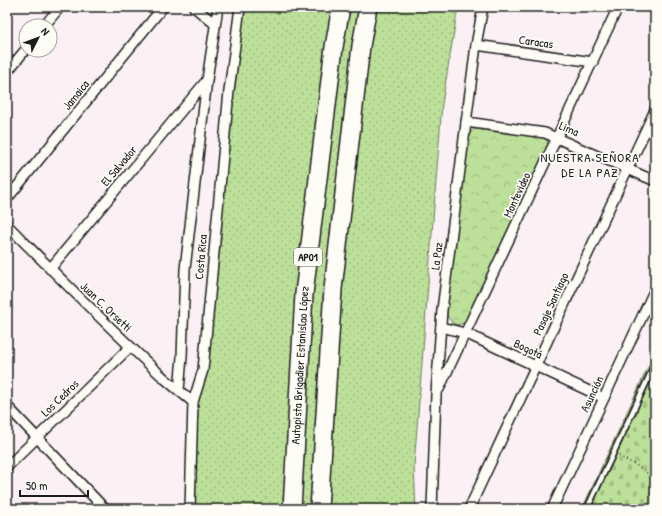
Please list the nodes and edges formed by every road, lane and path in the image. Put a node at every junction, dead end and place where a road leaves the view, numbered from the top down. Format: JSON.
{"nodes":[{"id":1,"x":60,"y":7,"type":"edge"},
{"id":2,"x":163,"y":7,"type":"edge"},
{"id":3,"x":194,"y":7,"type":"edge"},
{"id":4,"x":218,"y":7,"type":"edge"},
{"id":5,"x":240,"y":7,"type":"edge"},
{"id":6,"x":341,"y":7,"type":"edge"},
{"id":7,"x":368,"y":7,"type":"edge"},
{"id":8,"x":483,"y":7,"type":"edge"},
{"id":9,"x":618,"y":7,"type":"edge"},
{"id":10,"x":51,"y":18,"type":"edge"},
{"id":11,"x":215,"y":24,"type":"junction"},
{"id":12,"x":476,"y":45,"type":"junction"},
{"id":13,"x":18,"y":58,"type":"edge"},
{"id":14,"x":592,"y":62,"type":"junction"},
{"id":15,"x":7,"y":72,"type":"edge"},
{"id":16,"x":207,"y":80,"type":"junction"},
{"id":17,"x":655,"y":110,"type":"edge"},
{"id":18,"x":466,"y":122,"type":"junction"},
{"id":19,"x":557,"y":137,"type":"junction"},
{"id":20,"x":628,"y":168,"type":"junction"},
{"id":21,"x":655,"y":181,"type":"edge"},
{"id":22,"x":7,"y":199,"type":"edge"},
{"id":23,"x":7,"y":225,"type":"edge"},
{"id":24,"x":50,"y":269,"type":"junction"},
{"id":25,"x":655,"y":289,"type":"edge"},
{"id":26,"x":441,"y":327,"type":"junction"},
{"id":27,"x":466,"y":333,"type":"junction"},
{"id":28,"x":130,"y":347,"type":"junction"},
{"id":29,"x":655,"y":364,"type":"edge"},
{"id":30,"x":535,"y":366,"type":"junction"},
{"id":31,"x":179,"y":390,"type":"junction"},
{"id":32,"x":436,"y":394,"type":"junction"},
{"id":33,"x":604,"y":398,"type":"junction"},
{"id":34,"x":193,"y":402,"type":"junction"},
{"id":35,"x":7,"y":406,"type":"edge"},
{"id":36,"x":37,"y":437,"type":"junction"},
{"id":37,"x":613,"y":453,"type":"junction"},
{"id":38,"x":7,"y":467,"type":"edge"},
{"id":39,"x":655,"y":479,"type":"edge"},
{"id":40,"x":105,"y":509,"type":"edge"},
{"id":41,"x":190,"y":509,"type":"edge"},
{"id":42,"x":292,"y":509,"type":"edge"},
{"id":43,"x":319,"y":509,"type":"edge"},
{"id":44,"x":432,"y":509,"type":"edge"},
{"id":45,"x":469,"y":509,"type":"edge"},
{"id":46,"x":552,"y":509,"type":"edge"},
{"id":47,"x":587,"y":509,"type":"edge"}],
"edges":[{"from":1,"to":10,"type":"street"},
{"from":2,"to":22,"type":"street","name":"Jamaica"},
{"from":3,"to":11,"type":"street"},
{"from":4,"to":11,"type":"street","name":"Costa Rica"},
{"from":5,"to":34,"type":"street","name":"Costa Rica"},
{"from":6,"to":42,"type":"highway","name":"Autopista Brigadier Estanislao López","number":"AP01"},
{"from":7,"to":43,"type":"highway","number":"AP01"},
{"from":8,"to":12,"type":"street","name":"La Paz"},
{"from":9,"to":14,"type":"street","name":"Montevideo"},
{"from":11,"to":16,"type":"street","name":"Costa Rica"},
{"from":12,"to":14,"type":"street","name":"Caracas"},
{"from":12,"to":18,"type":"street","name":"La Paz"},
{"from":13,"to":15,"type":"street"},
{"from":14,"to":19,"type":"street","name":"Montevideo"},
{"from":16,"to":24,"type":"street","name":"El Salvador"},
{"from":16,"to":31,"type":"street","name":"Costa Rica"},
{"from":17,"to":20,"type":"street","name":"Pasaje Santiago"},
{"from":18,"to":19,"type":"street","name":"Lima"},
{"from":18,"to":26,"type":"street","name":"La Paz"},
{"from":19,"to":20,"type":"street","name":"Lima"},
{"from":19,"to":27,"type":"street","name":"Montevideo"},
{"from":20,"to":21,"type":"street","name":"Lima"},
{"from":20,"to":30,"type":"street","name":"Pasaje Santiago"},
{"from":23,"to":24,"type":"street","name":"Juan C. Orsetti"},
{"from":24,"to":28,"type":"street","name":"Juan C. Orsetti"},
{"from":25,"to":33,"type":"street","name":"Asunción"},
{"from":26,"to":27,"type":"street","name":"Bogotá"},
{"from":26,"to":32,"type":"street","name":"La Paz"},
{"from":27,"to":30,"type":"street","name":"Bogotá"},
{"from":27,"to":32,"type":"street","name":"Montevideo"},
{"from":28,"to":31,"type":"street","name":"Juan C. Orsetti"},
{"from":28,"to":36,"type":"street","name":"Los Cedros"},
{"from":29,"to":37,"type":"lane"},
{"from":30,"to":33,"type":"street","name":"Bogotá"},
{"from":30,"to":45,"type":"street","name":"Pasaje Santiago"},
{"from":31,"to":34,"type":"street","name":"Juan C. Orsetti"},
{"from":32,"to":44,"type":"street","name":"La Paz"},
{"from":33,"to":46,"type":"street","name":"Asunción"},
{"from":34,"to":41,"type":"street","name":"Costa Rica"},
{"from":35,"to":36,"type":"street"},
{"from":36,"to":38,"type":"street","name":"Los Cedros"},
{"from":36,"to":40,"type":"street"},
{"from":37,"to":39,"type":"path"},
{"from":37,"to":47,"type":"lane"}]}
